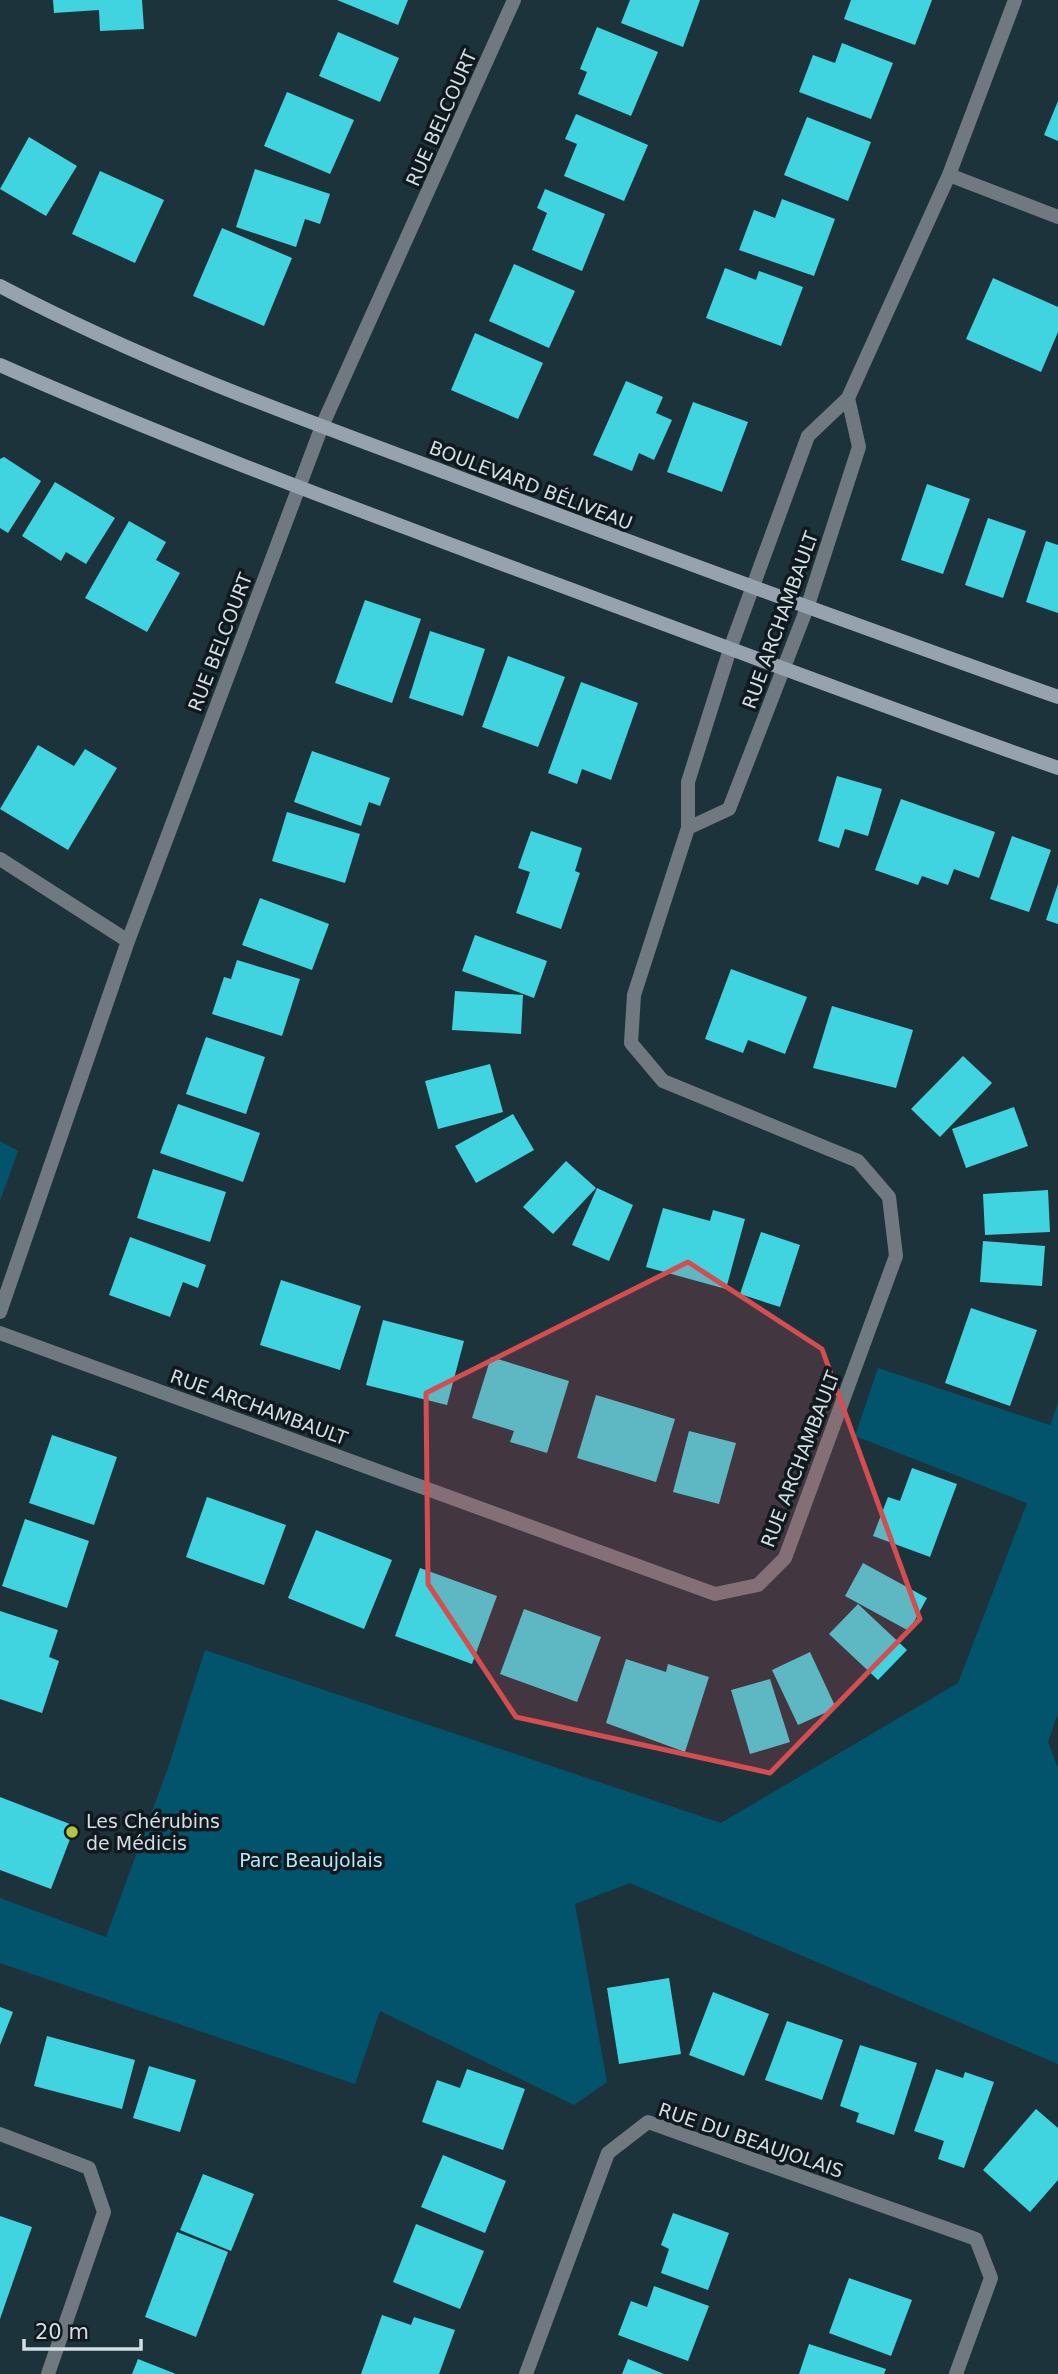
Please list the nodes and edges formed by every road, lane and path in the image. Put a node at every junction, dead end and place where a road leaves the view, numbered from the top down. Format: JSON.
{"nodes":[{"id":1,"x":514,"y":0,"type":"edge"},
{"id":2,"x":1015,"y":0,"type":"edge"},
{"id":3,"x":949,"y":176,"type":"junction"},
{"id":4,"x":1058,"y":218,"type":"edge"},
{"id":5,"x":0,"y":286,"type":"edge"},
{"id":6,"x":0,"y":365,"type":"edge"},
{"id":7,"x":848,"y":398,"type":"junction"},
{"id":8,"x":322,"y":426,"type":"junction"},
{"id":9,"x":299,"y":488,"type":"junction"},
{"id":10,"x":753,"y":589,"type":"junction"},
{"id":11,"x":807,"y":608,"type":"junction"},
{"id":12,"x":730,"y":649,"type":"junction"},
{"id":13,"x":784,"y":671,"type":"junction"},
{"id":14,"x":1058,"y":697,"type":"edge"},
{"id":15,"x":1058,"y":768,"type":"edge"},
{"id":16,"x":688,"y":828,"type":"junction"},
{"id":17,"x":0,"y":859,"type":"edge"},
{"id":18,"x":128,"y":941,"type":"junction"},
{"id":19,"x":0,"y":1312,"type":"edge"},
{"id":20,"x":0,"y":1333,"type":"edge"},
{"id":21,"x":0,"y":2134,"type":"edge"},
{"id":22,"x":48,"y":2374,"type":"edge"},
{"id":23,"x":526,"y":2374,"type":"edge"},
{"id":24,"x":956,"y":2374,"type":"edge"}],
"edges":[{"from":1,"to":8,"type":"street","name":"RUE BELCOURT"},
{"from":2,"to":3,"type":"street","name":"RUE ARCHAMBAULT"},
{"from":3,"to":4,"type":"street"},
{"from":3,"to":7,"type":"street","name":"RUE ARCHAMBAULT"},
{"from":5,"to":8,"type":"street","name":"BOULEVARD BÉLIVEAU"},
{"from":6,"to":9,"type":"street"},
{"from":7,"to":10,"type":"street","name":"RUE ARCHAMBAULT"},
{"from":7,"to":11,"type":"street","name":"RUE ARCHAMBAULT"},
{"from":8,"to":9,"type":"street","name":"RUE BELCOURT"},
{"from":8,"to":10,"type":"street","name":"BOULEVARD BÉLIVEAU"},
{"from":9,"to":12,"type":"street"},
{"from":9,"to":18,"type":"street","name":"RUE BELCOURT"},
{"from":10,"to":11,"type":"street","name":"BOULEVARD BÉLIVEAU"},
{"from":10,"to":12,"type":"street","name":"RUE ARCHAMBAULT"},
{"from":11,"to":13,"type":"street","name":"RUE ARCHAMBAULT"},
{"from":11,"to":14,"type":"street","name":"BOULEVARD BÉLIVEAU"},
{"from":12,"to":13,"type":"street"},
{"from":12,"to":16,"type":"street","name":"RUE ARCHAMBAULT"},
{"from":13,"to":15,"type":"street"},
{"from":13,"to":16,"type":"street","name":"RUE ARCHAMBAULT"},
{"from":16,"to":20,"type":"street","name":"RUE ARCHAMBAULT"},
{"from":17,"to":18,"type":"street"},
{"from":18,"to":19,"type":"street","name":"RUE BELCOURT"},
{"from":21,"to":22,"type":"street"},
{"from":23,"to":24,"type":"street","name":"RUE DU BEAUJOLAIS"}]}
